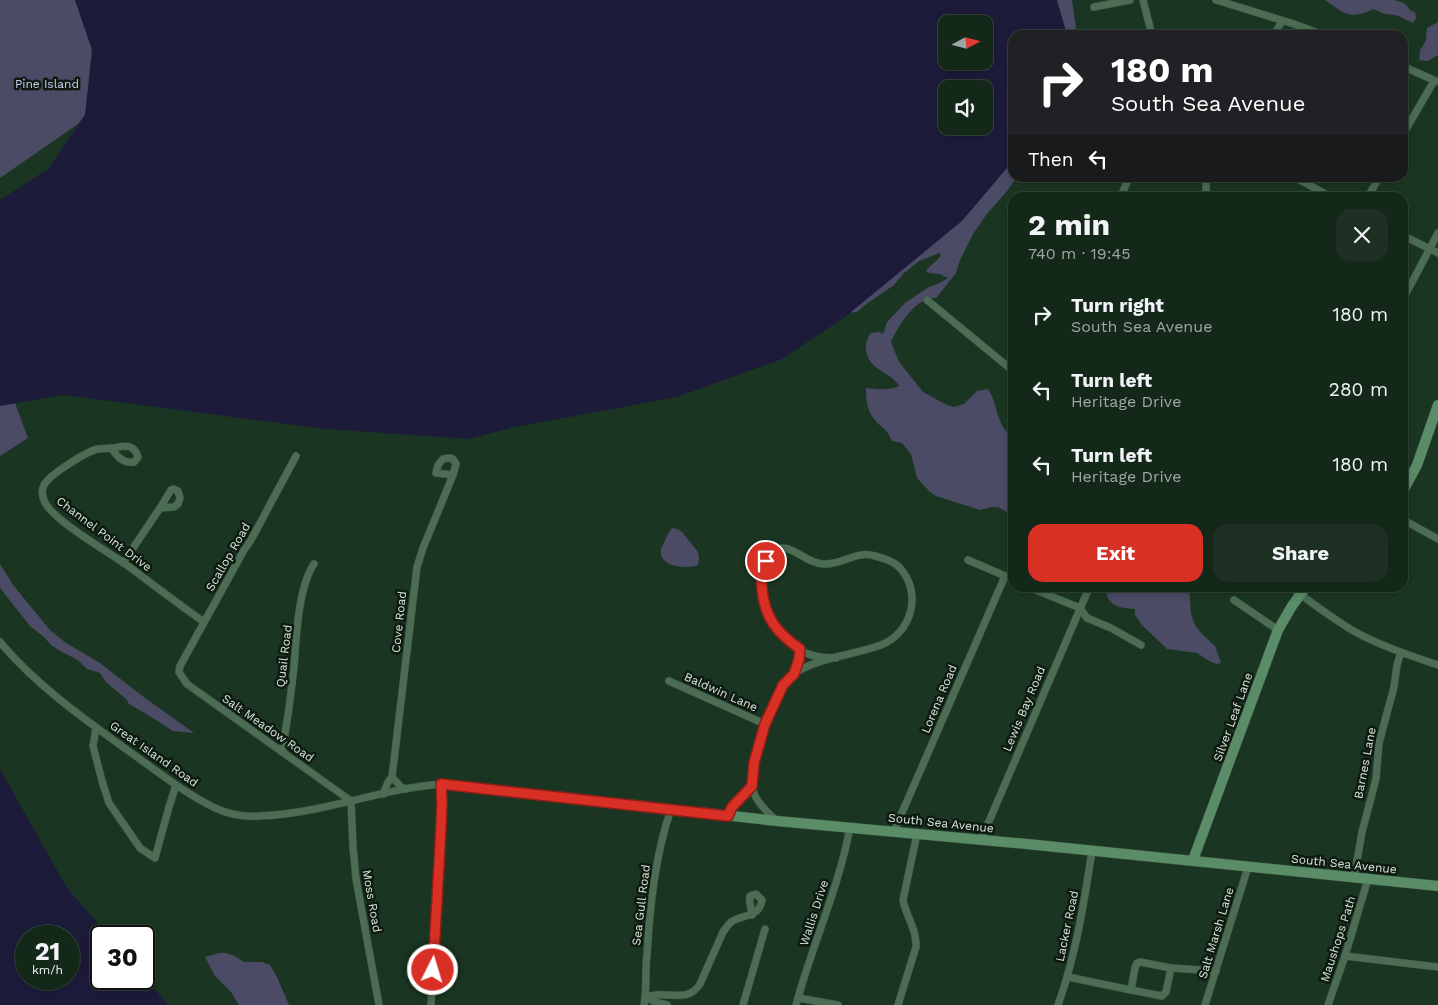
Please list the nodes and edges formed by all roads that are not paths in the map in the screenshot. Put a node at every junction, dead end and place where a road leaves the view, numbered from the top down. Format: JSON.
{"nodes":[{"id":1,"x":1130,"y":0,"type":"edge"},
{"id":2,"x":1143,"y":0,"type":"edge"},
{"id":3,"x":1216,"y":0,"type":"edge"},
{"id":4,"x":1094,"y":7,"type":"dead end"},
{"id":5,"x":1282,"y":20,"type":"junction"},
{"id":6,"x":1151,"y":30,"type":"edge"},
{"id":7,"x":1277,"y":30,"type":"edge"},
{"id":8,"x":1310,"y":30,"type":"edge"},
{"id":9,"x":1408,"y":69,"type":"edge"},
{"id":10,"x":1436,"y":81,"type":"edge"},
{"id":11,"x":1408,"y":126,"type":"edge"},
{"id":12,"x":1303,"y":182,"type":"edge"},
{"id":13,"x":1322,"y":192,"type":"edge"},
{"id":14,"x":1438,"y":233,"type":"edge"},
{"id":15,"x":1408,"y":238,"type":"edge"},
{"id":16,"x":1430,"y":249,"type":"junction"},
{"id":17,"x":1438,"y":253,"type":"edge"},
{"id":18,"x":1408,"y":290,"type":"edge"},
{"id":19,"x":927,"y":300,"type":"dead end"},
{"id":20,"x":1008,"y":367,"type":"edge"},
{"id":21,"x":1438,"y":405,"type":"edge"},
{"id":22,"x":1434,"y":429,"type":"edge"},
{"id":23,"x":111,"y":448,"type":"dead end"},
{"id":24,"x":296,"y":456,"type":"dead end"},
{"id":25,"x":452,"y":476,"type":"dead end"},
{"id":26,"x":1408,"y":483,"type":"edge"},
{"id":27,"x":160,"y":508,"type":"dead end"},
{"id":28,"x":1408,"y":522,"type":"edge"},
{"id":29,"x":1438,"y":539,"type":"edge"},
{"id":30,"x":968,"y":560,"type":"dead end"},
{"id":31,"x":123,"y":563,"type":"junction"},
{"id":32,"x":314,"y":564,"type":"dead end"},
{"id":33,"x":1004,"y":576,"type":"junction"},
{"id":34,"x":1008,"y":578,"type":"edge"},
{"id":35,"x":1041,"y":592,"type":"edge"},
{"id":36,"x":1087,"y":592,"type":"edge"},
{"id":37,"x":1298,"y":592,"type":"edge"},
{"id":38,"x":1301,"y":592,"type":"edge"},
{"id":39,"x":1234,"y":600,"type":"dead end"},
{"id":40,"x":1080,"y":608,"type":"junction"},
{"id":41,"x":204,"y":622,"type":"junction"},
{"id":42,"x":1278,"y":630,"type":"junction"},
{"id":43,"x":0,"y":642,"type":"edge"},
{"id":44,"x":1141,"y":644,"type":"dead end"},
{"id":45,"x":800,"y":649,"type":"junction"},
{"id":46,"x":1401,"y":652,"type":"junction"},
{"id":47,"x":836,"y":658,"type":"junction"},
{"id":48,"x":1438,"y":665,"type":"edge"},
{"id":49,"x":179,"y":668,"type":"joint"},
{"id":50,"x":794,"y":674,"type":"junction"},
{"id":51,"x":669,"y":681,"type":"dead end"},
{"id":52,"x":765,"y":724,"type":"junction"},
{"id":53,"x":96,"y":728,"type":"junction"},
{"id":54,"x":282,"y":752,"type":"junction"},
{"id":55,"x":392,"y":777,"type":"junction"},
{"id":56,"x":441,"y":784,"type":"junction"},
{"id":57,"x":176,"y":786,"type":"junction"},
{"id":58,"x":752,"y":786,"type":"junction"},
{"id":59,"x":406,"y":790,"type":"junction"},
{"id":60,"x":383,"y":794,"type":"junction"},
{"id":61,"x":351,"y":800,"type":"junction"},
{"id":62,"x":671,"y":809,"type":"junction"},
{"id":63,"x":728,"y":816,"type":"junction"},
{"id":64,"x":777,"y":821,"type":"junction"},
{"id":65,"x":850,"y":827,"type":"junction"},
{"id":66,"x":894,"y":831,"type":"junction"},
{"id":67,"x":917,"y":834,"type":"junction"},
{"id":68,"x":981,"y":840,"type":"junction"},
{"id":69,"x":1092,"y":851,"type":"junction"},
{"id":70,"x":1193,"y":860,"type":"junction"},
{"id":71,"x":1248,"y":867,"type":"junction"},
{"id":72,"x":1354,"y":878,"type":"junction"},
{"id":73,"x":1368,"y":879,"type":"junction"},
{"id":74,"x":1438,"y":886,"type":"edge"},
{"id":75,"x":752,"y":915,"type":"dead end"},
{"id":76,"x":765,"y":929,"type":"dead end"},
{"id":77,"x":1345,"y":956,"type":"junction"},
{"id":78,"x":1438,"y":967,"type":"edge"},
{"id":79,"x":1171,"y":968,"type":"junction"},
{"id":80,"x":1216,"y":971,"type":"junction"},
{"id":81,"x":1068,"y":977,"type":"junction"},
{"id":82,"x":1131,"y":990,"type":"junction"},
{"id":83,"x":646,"y":997,"type":"junction"},
{"id":84,"x":797,"y":1002,"type":"edge"},
{"id":85,"x":379,"y":1005,"type":"edge"},
{"id":86,"x":431,"y":1005,"type":"edge"},
{"id":87,"x":644,"y":1005,"type":"edge"},
{"id":88,"x":667,"y":1005,"type":"edge"},
{"id":89,"x":743,"y":1005,"type":"edge"},
{"id":90,"x":838,"y":1005,"type":"edge"},
{"id":91,"x":898,"y":1005,"type":"edge"},
{"id":92,"x":1058,"y":1005,"type":"edge"},
{"id":93,"x":1205,"y":1005,"type":"edge"},
{"id":94,"x":1328,"y":1005,"type":"edge"}],
"edges":[{"from":1,"to":4,"type":"street"},
{"from":2,"to":6,"type":"street"},
{"from":3,"to":5,"type":"street"},
{"from":5,"to":7,"type":"street"},
{"from":5,"to":8,"type":"street"},
{"from":9,"to":10,"type":"street"},
{"from":10,"to":11,"type":"street"},
{"from":12,"to":13,"type":"street"},
{"from":14,"to":16,"type":"street"},
{"from":15,"to":16,"type":"street"},
{"from":16,"to":17,"type":"street"},
{"from":16,"to":18,"type":"street"},
{"from":19,"to":20,"type":"street"},
{"from":21,"to":22,"type":"street"},
{"from":22,"to":26,"type":"street"},
{"from":23,"to":31,"type":"street","name":"Channel Point Drive"},
{"from":24,"to":41,"type":"street","name":"Scallop Road"},
{"from":25,"to":55,"type":"street","name":"Cove Road"},
{"from":27,"to":31,"type":"street"},
{"from":28,"to":29,"type":"street"},
{"from":30,"to":33,"type":"street"},
{"from":31,"to":41,"type":"street","name":"Channel Point Drive"},
{"from":32,"to":54,"type":"street","name":"Quail Road"},
{"from":33,"to":34,"type":"street"},
{"from":33,"to":66,"type":"street","name":"Lorena Road"},
{"from":35,"to":40,"type":"street"},
{"from":36,"to":40,"type":"street","name":"Lewis Bay Road"},
{"from":37,"to":42,"type":"street","name":"Silver Leaf Lane"},
{"from":38,"to":46,"type":"street"},
{"from":39,"to":42,"type":"street"},
{"from":40,"to":44,"type":"street"},
{"from":40,"to":68,"type":"street","name":"Lewis Bay Road"},
{"from":41,"to":49,"type":"street","name":"Scallop Road"},
{"from":42,"to":70,"type":"street","name":"Silver Leaf Lane"},
{"from":43,"to":53,"type":"street","name":"Great Island Road"},
{"from":45,"to":47,"type":"street"},
{"from":45,"to":47,"type":"street"},
{"from":45,"to":50,"type":"street"},
{"from":46,"to":48,"type":"street"},
{"from":46,"to":72,"type":"street","name":"Barnes Lane"},
{"from":47,"to":50,"type":"street"},
{"from":49,"to":54,"type":"street","name":"Salt Meadow Road"},
{"from":50,"to":52,"type":"street"},
{"from":51,"to":52,"type":"street","name":"Baldwin Lane"},
{"from":52,"to":58,"type":"street"},
{"from":53,"to":57,"type":"street","name":"Great Island Road"},
{"from":53,"to":57,"type":"street"},
{"from":54,"to":61,"type":"street","name":"Salt Meadow Road"},
{"from":55,"to":59,"type":"street"},
{"from":55,"to":60,"type":"street","name":"Cove Road"},
{"from":56,"to":59,"type":"street","name":"Great Island Road"},
{"from":56,"to":62,"type":"street","name":"South Sea Avenue"},
{"from":56,"to":86,"type":"street"},
{"from":57,"to":61,"type":"street","name":"Great Island Road"},
{"from":58,"to":63,"type":"street"},
{"from":58,"to":64,"type":"street"},
{"from":59,"to":60,"type":"street","name":"Great Island Road"},
{"from":60,"to":61,"type":"street","name":"Great Island Road"},
{"from":61,"to":85,"type":"street","name":"Moss Road"},
{"from":62,"to":63,"type":"street","name":"South Sea Avenue"},
{"from":62,"to":83,"type":"street","name":"Sea Gull Road"},
{"from":63,"to":64,"type":"street","name":"South Sea Avenue"},
{"from":64,"to":65,"type":"street","name":"South Sea Avenue"},
{"from":65,"to":66,"type":"street","name":"South Sea Avenue"},
{"from":65,"to":84,"type":"street","name":"Wallis Drive"},
{"from":66,"to":67,"type":"street","name":"South Sea Avenue"},
{"from":67,"to":68,"type":"street","name":"South Sea Avenue"},
{"from":67,"to":91,"type":"street"},
{"from":68,"to":69,"type":"street","name":"South Sea Avenue"},
{"from":69,"to":70,"type":"street","name":"South Sea Avenue"},
{"from":69,"to":81,"type":"street","name":"Lacker Road"},
{"from":70,"to":71,"type":"street","name":"South Sea Avenue"},
{"from":71,"to":72,"type":"street","name":"South Sea Avenue"},
{"from":71,"to":80,"type":"street","name":"Salt Marsh Lane"},
{"from":72,"to":73,"type":"street","name":"South Sea Avenue"},
{"from":73,"to":74,"type":"street","name":"South Sea Avenue"},
{"from":73,"to":77,"type":"street","name":"Maushops Path"},
{"from":75,"to":83,"type":"street"},
{"from":76,"to":89,"type":"street"},
{"from":77,"to":78,"type":"street"},
{"from":77,"to":94,"type":"street","name":"Maushops Path"},
{"from":79,"to":80,"type":"street"},
{"from":79,"to":82,"type":"street"},
{"from":79,"to":82,"type":"street"},
{"from":80,"to":93,"type":"street","name":"Salt Marsh Lane"},
{"from":81,"to":82,"type":"street"},
{"from":81,"to":92,"type":"street","name":"Lacker Road"},
{"from":83,"to":87,"type":"street","name":"Sea Gull Road"},
{"from":83,"to":88,"type":"street"},
{"from":84,"to":90,"type":"street"}]}
